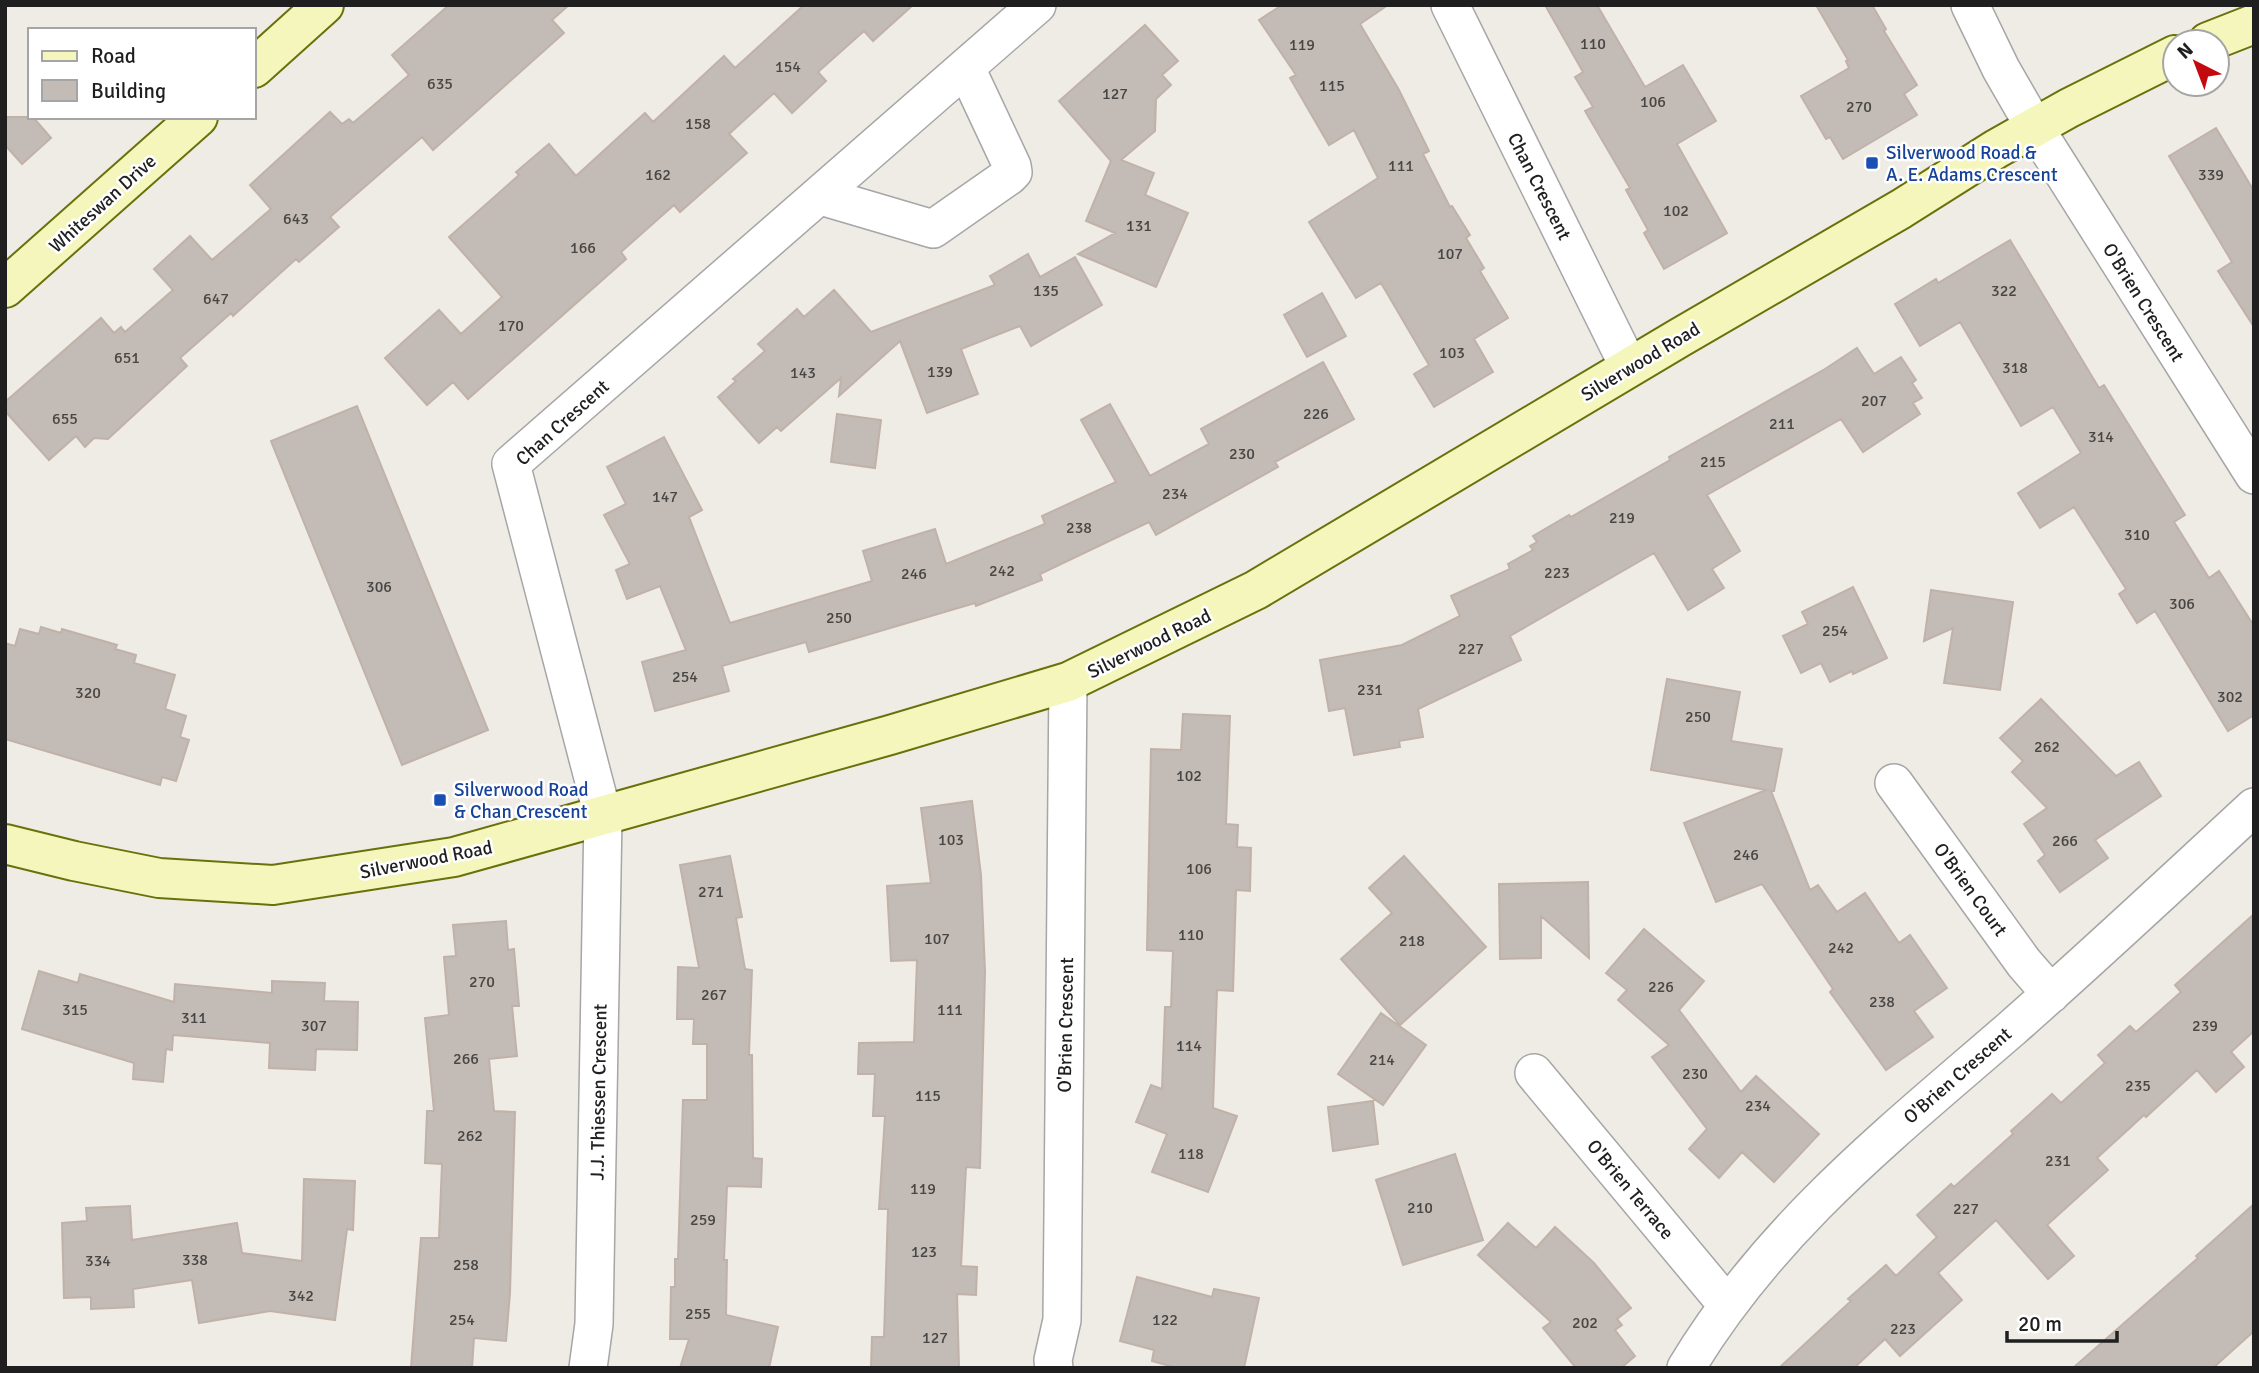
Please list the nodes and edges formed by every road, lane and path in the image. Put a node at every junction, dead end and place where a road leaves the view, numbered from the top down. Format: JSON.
{"nodes":[{"id":1,"x":324,"y":5,"type":"edge"},
{"id":2,"x":1037,"y":5,"type":"edge"},
{"id":3,"x":1450,"y":5,"type":"edge"},
{"id":4,"x":1970,"y":5,"type":"edge"},
{"id":5,"x":2254,"y":24,"type":"edge"},
{"id":6,"x":2231,"y":33,"type":"edge"},
{"id":7,"x":2161,"y":62,"type":"edge"},
{"id":8,"x":256,"y":66,"type":"edge"},
{"id":9,"x":966,"y":68,"type":"junction"},
{"id":10,"x":196,"y":119,"type":"edge"},
{"id":11,"x":2035,"y":128,"type":"junction"},
{"id":12,"x":821,"y":196,"type":"junction"},
{"id":13,"x":5,"y":288,"type":"edge"},
{"id":14,"x":1629,"y":367,"type":"junction"},
{"id":15,"x":2254,"y":475,"type":"edge"},
{"id":16,"x":1068,"y":682,"type":"junction"},
{"id":17,"x":1894,"y":783,"type":"dead end"},
{"id":18,"x":2254,"y":807,"type":"edge"},
{"id":19,"x":603,"y":816,"type":"junction"},
{"id":20,"x":5,"y":844,"type":"edge"},
{"id":21,"x":2051,"y":993,"type":"junction"},
{"id":22,"x":1534,"y":1073,"type":"dead end"},
{"id":23,"x":1728,"y":1306,"type":"junction"},
{"id":24,"x":588,"y":1368,"type":"edge"},
{"id":25,"x":1054,"y":1368,"type":"edge"},
{"id":26,"x":1686,"y":1368,"type":"edge"}],
"edges":[{"from":1,"to":8,"type":"street"},
{"from":2,"to":9,"type":"street","name":"Chan Crescent"},
{"from":3,"to":14,"type":"street","name":"Chan Crescent"},
{"from":4,"to":11,"type":"street","name":"O'Brien Crescent"},
{"from":5,"to":6,"type":"street"},
{"from":7,"to":11,"type":"street","name":"Silverwood Road"},
{"from":9,"to":12,"type":"street","name":"Chan Crescent"},
{"from":9,"to":12,"type":"street"},
{"from":10,"to":13,"type":"street","name":"Whiteswan Drive"},
{"from":11,"to":14,"type":"street","name":"Silverwood Road"},
{"from":11,"to":15,"type":"street","name":"O'Brien Crescent"},
{"from":12,"to":19,"type":"street","name":"Chan Crescent"},
{"from":14,"to":16,"type":"street","name":"Silverwood Road"},
{"from":16,"to":19,"type":"street","name":"Silverwood Road"},
{"from":16,"to":25,"type":"street","name":"O'Brien Crescent"},
{"from":17,"to":21,"type":"street","name":"O'Brien Court"},
{"from":18,"to":21,"type":"street","name":"O'Brien Crescent"},
{"from":19,"to":20,"type":"street","name":"Silverwood Road"},
{"from":19,"to":24,"type":"street","name":"J.J. Thiessen Crescent"},
{"from":21,"to":23,"type":"street","name":"O'Brien Crescent"},
{"from":22,"to":23,"type":"street","name":"O'Brien Terrace"},
{"from":23,"to":26,"type":"street","name":"O'Brien Crescent"}]}
